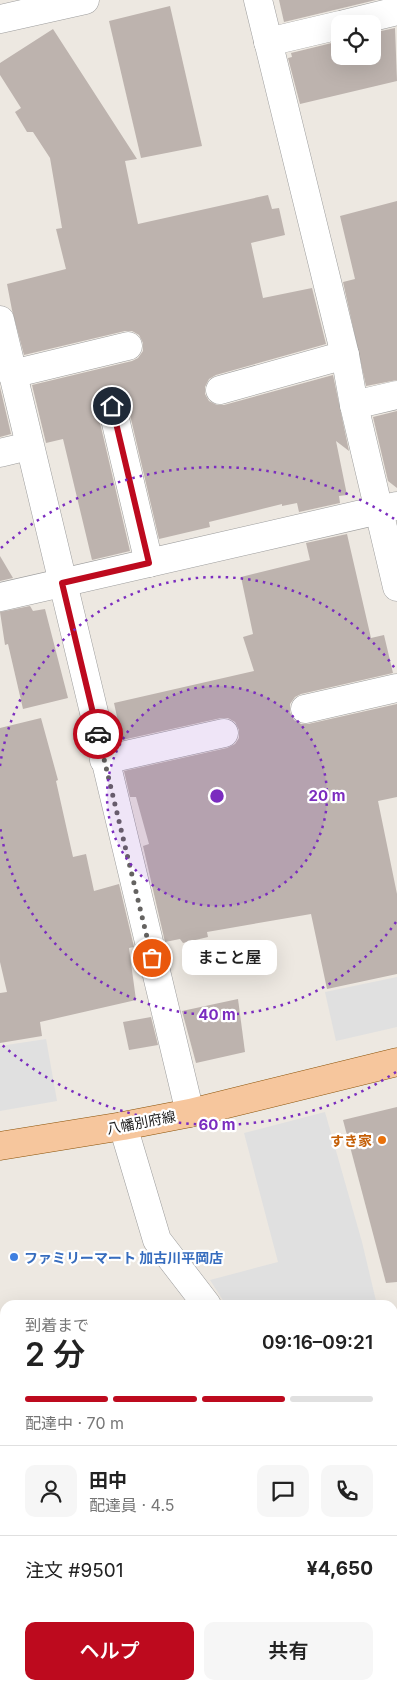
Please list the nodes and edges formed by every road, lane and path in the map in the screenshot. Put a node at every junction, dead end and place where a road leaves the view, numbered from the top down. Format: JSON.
{"nodes":[{"id":1,"x":85,"y":0,"type":"edge"},
{"id":2,"x":258,"y":0,"type":"edge"},
{"id":3,"x":397,"y":11,"type":"edge"},
{"id":4,"x":381,"y":15,"type":"edge"},
{"id":5,"x":0,"y":19,"type":"edge"},
{"id":6,"x":331,"y":27,"type":"edge"},
{"id":7,"x":268,"y":42,"type":"junction"},
{"id":8,"x":0,"y":320,"type":"edge"},
{"id":9,"x":128,"y":346,"type":"dead end"},
{"id":10,"x":345,"y":355,"type":"junction"},
{"id":11,"x":7,"y":366,"type":"edge"},
{"id":12,"x":220,"y":390,"type":"dead end"},
{"id":13,"x":397,"y":395,"type":"edge"},
{"id":14,"x":354,"y":405,"type":"junction"},
{"id":15,"x":112,"y":406,"type":"dead end"},
{"id":16,"x":30,"y":446,"type":"junction"},
{"id":17,"x":0,"y":453,"type":"edge"},
{"id":18,"x":389,"y":508,"type":"edge"},
{"id":19,"x":149,"y":563,"type":"junction"},
{"id":20,"x":62,"y":583,"type":"junction"},
{"id":21,"x":397,"y":587,"type":"edge"},
{"id":22,"x":0,"y":597,"type":"edge"},
{"id":23,"x":397,"y":688,"type":"edge"},
{"id":24,"x":305,"y":709,"type":"dead end"},
{"id":25,"x":224,"y":733,"type":"dead end"},
{"id":26,"x":104,"y":760,"type":"junction"},
{"id":27,"x":397,"y":1062,"type":"edge"},
{"id":28,"x":190,"y":1112,"type":"junction"},
{"id":29,"x":123,"y":1126,"type":"junction"},
{"id":30,"x":0,"y":1146,"type":"edge"},
{"id":31,"x":203,"y":1300,"type":"edge"}],
"edges":[{"from":1,"to":5,"type":"street"},
{"from":2,"to":7,"type":"street"},
{"from":3,"to":4,"type":"street"},
{"from":6,"to":7,"type":"street"},
{"from":7,"to":10,"type":"street"},
{"from":8,"to":11,"type":"street"},
{"from":9,"to":11,"type":"street"},
{"from":10,"to":12,"type":"street"},
{"from":10,"to":14,"type":"street"},
{"from":11,"to":16,"type":"street"},
{"from":13,"to":14,"type":"street"},
{"from":14,"to":18,"type":"street"},
{"from":15,"to":19,"type":"street"},
{"from":16,"to":17,"type":"street"},
{"from":16,"to":20,"type":"street"},
{"from":18,"to":19,"type":"street"},
{"from":18,"to":21,"type":"street"},
{"from":19,"to":20,"type":"street"},
{"from":20,"to":22,"type":"street"},
{"from":20,"to":26,"type":"street"},
{"from":23,"to":24,"type":"street"},
{"from":25,"to":26,"type":"street"},
{"from":26,"to":28,"type":"street"},
{"from":27,"to":28,"type":"main road","name":"八幡別府線"},
{"from":28,"to":29,"type":"main road","name":"八幡別府線"},
{"from":29,"to":30,"type":"main road","name":"八幡別府線"},
{"from":29,"to":31,"type":"street"}]}
